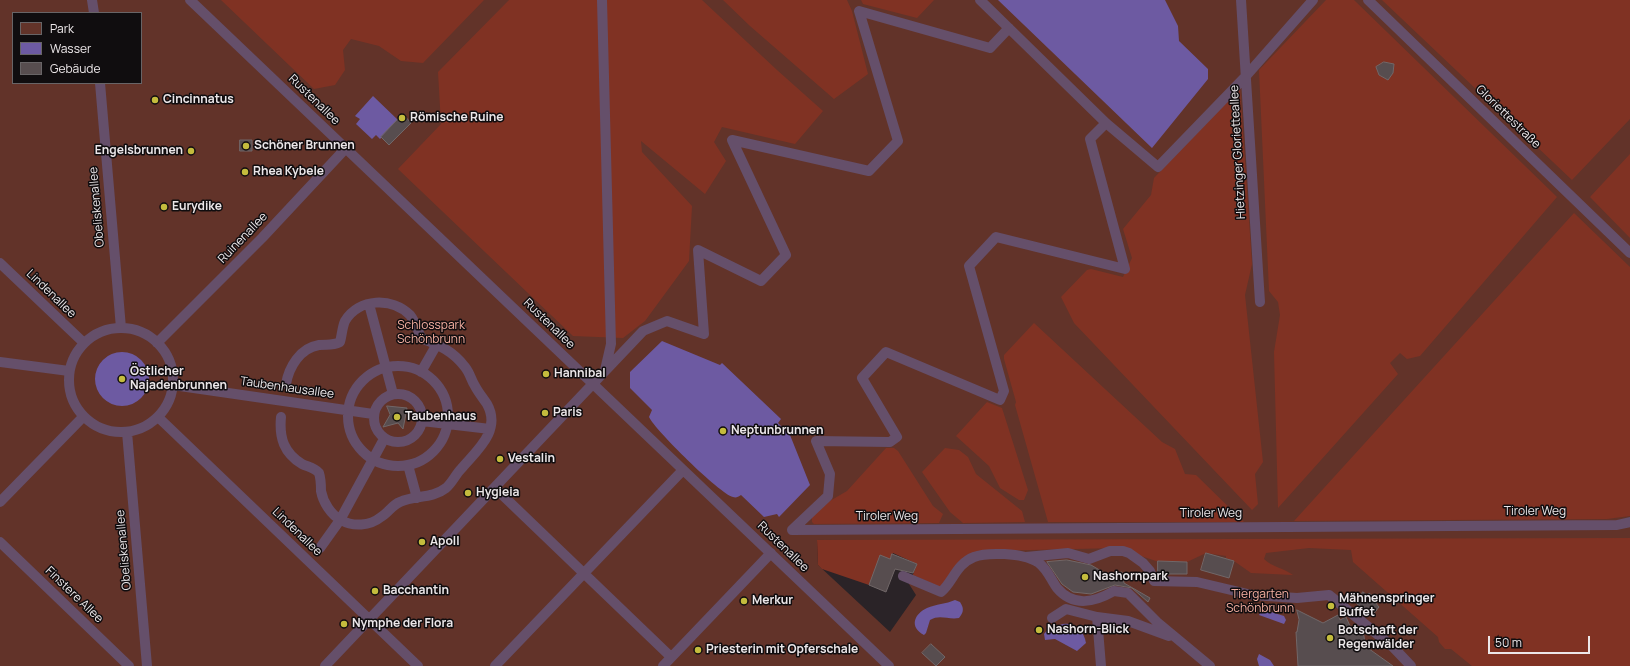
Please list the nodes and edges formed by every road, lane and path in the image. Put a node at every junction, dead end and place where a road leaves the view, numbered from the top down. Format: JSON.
{"nodes":[{"id":1,"x":92,"y":0,"type":"edge"},
{"id":2,"x":190,"y":0,"type":"edge"},
{"id":3,"x":602,"y":0,"type":"edge"},
{"id":4,"x":980,"y":0,"type":"edge"},
{"id":5,"x":1241,"y":0,"type":"edge"},
{"id":6,"x":1313,"y":0,"type":"edge"},
{"id":7,"x":1368,"y":0,"type":"edge"},
{"id":8,"x":94,"y":12,"type":"edge"},
{"id":9,"x":1009,"y":28,"type":"junction"},
{"id":10,"x":1246,"y":76,"type":"junction"},
{"id":11,"x":100,"y":84,"type":"edge"},
{"id":12,"x":1106,"y":123,"type":"junction"},
{"id":13,"x":346,"y":148,"type":"junction"},
{"id":14,"x":1630,"y":253,"type":"edge"},
{"id":15,"x":0,"y":263,"type":"edge"},
{"id":16,"x":1260,"y":302,"type":"dead end"},
{"id":17,"x":369,"y":304,"type":"junction"},
{"id":18,"x":121,"y":328,"type":"junction"},
{"id":19,"x":84,"y":343,"type":"junction"},
{"id":20,"x":157,"y":343,"type":"junction"},
{"id":21,"x":438,"y":344,"type":"junction"},
{"id":22,"x":0,"y":362,"type":"edge"},
{"id":23,"x":386,"y":368,"type":"junction"},
{"id":24,"x":69,"y":371,"type":"junction"},
{"id":25,"x":421,"y":372,"type":"junction"},
{"id":26,"x":604,"y":372,"type":"junction"},
{"id":27,"x":286,"y":384,"type":"dead end"},
{"id":28,"x":593,"y":384,"type":"junction"},
{"id":29,"x":173,"y":385,"type":"junction"},
{"id":30,"x":393,"y":394,"type":"junction"},
{"id":31,"x":348,"y":410,"type":"junction"},
{"id":32,"x":373,"y":414,"type":"junction"},
{"id":33,"x":83,"y":416,"type":"junction"},
{"id":34,"x":158,"y":417,"type":"junction"},
{"id":35,"x":281,"y":418,"type":"dead end"},
{"id":36,"x":422,"y":421,"type":"junction"},
{"id":37,"x":447,"y":423,"type":"junction"},
{"id":38,"x":490,"y":429,"type":"junction"},
{"id":39,"x":127,"y":432,"type":"junction"},
{"id":40,"x":384,"y":439,"type":"junction"},
{"id":41,"x":373,"y":460,"type":"junction"},
{"id":42,"x":408,"y":465,"type":"junction"},
{"id":43,"x":684,"y":470,"type":"junction"},
{"id":44,"x":495,"y":488,"type":"junction"},
{"id":45,"x":417,"y":498,"type":"junction"},
{"id":46,"x":0,"y":502,"type":"edge"},
{"id":47,"x":340,"y":520,"type":"junction"},
{"id":48,"x":1630,"y":522,"type":"edge"},
{"id":49,"x":0,"y":542,"type":"edge"},
{"id":50,"x":320,"y":548,"type":"dead end"},
{"id":51,"x":770,"y":553,"type":"junction"},
{"id":52,"x":1026,"y":557,"type":"junction"},
{"id":53,"x":584,"y":573,"type":"junction"},
{"id":54,"x":903,"y":576,"type":"dead end"},
{"id":55,"x":1097,"y":617,"type":"junction"},
{"id":56,"x":1052,"y":618,"type":"dead end"},
{"id":57,"x":369,"y":619,"type":"junction"},
{"id":58,"x":1175,"y":638,"type":"junction"},
{"id":59,"x":671,"y":657,"type":"junction"},
{"id":60,"x":130,"y":666,"type":"edge"},
{"id":61,"x":147,"y":666,"type":"edge"},
{"id":62,"x":325,"y":666,"type":"edge"},
{"id":63,"x":418,"y":666,"type":"edge"},
{"id":64,"x":495,"y":666,"type":"edge"},
{"id":65,"x":663,"y":666,"type":"edge"},
{"id":66,"x":889,"y":666,"type":"edge"},
{"id":67,"x":1101,"y":666,"type":"edge"},
{"id":68,"x":1210,"y":666,"type":"edge"},
{"id":69,"x":1411,"y":666,"type":"edge"}],
"edges":[{"from":1,"to":8,"type":"street"},
{"from":2,"to":13,"type":"street","name":"Rustenallee"},
{"from":3,"to":26,"type":"street"},
{"from":4,"to":9,"type":"street"},
{"from":5,"to":10,"type":"street","name":"Hietzinger Glorietteallee"},
{"from":6,"to":10,"type":"street"},
{"from":7,"to":14,"type":"street","name":"Gloriettestraße"},
{"from":9,"to":12,"type":"street"},
{"from":9,"to":26,"type":"street"},
{"from":10,"to":12,"type":"street"},
{"from":10,"to":16,"type":"street","name":"Hietzinger Glorietteallee"},
{"from":11,"to":18,"type":"street","name":"Obeliskenallee"},
{"from":12,"to":48,"type":"street","name":"Tiroler Weg"},
{"from":13,"to":20,"type":"street","name":"Ruinenallee"},
{"from":13,"to":28,"type":"street","name":"Rustenallee"},
{"from":15,"to":19,"type":"street","name":"Lindenallee"},
{"from":17,"to":21,"type":"street"},
{"from":17,"to":23,"type":"street"},
{"from":17,"to":27,"type":"street"},
{"from":18,"to":19,"type":"street"},
{"from":18,"to":20,"type":"street"},
{"from":19,"to":24,"type":"street"},
{"from":20,"to":29,"type":"street"},
{"from":21,"to":25,"type":"street"},
{"from":21,"to":38,"type":"street"},
{"from":22,"to":24,"type":"street"},
{"from":23,"to":25,"type":"street"},
{"from":23,"to":30,"type":"street"},
{"from":23,"to":31,"type":"street"},
{"from":24,"to":33,"type":"street"},
{"from":25,"to":37,"type":"street"},
{"from":26,"to":28,"type":"street"},
{"from":28,"to":43,"type":"street","name":"Rustenallee"},
{"from":28,"to":44,"type":"street"},
{"from":29,"to":31,"type":"street","name":"Taubenhausallee"},
{"from":29,"to":34,"type":"street"},
{"from":30,"to":32,"type":"street"},
{"from":30,"to":36,"type":"street"},
{"from":31,"to":32,"type":"street","name":"Taubenhausallee"},
{"from":31,"to":41,"type":"street"},
{"from":32,"to":40,"type":"street"},
{"from":33,"to":39,"type":"street"},
{"from":33,"to":46,"type":"street"},
{"from":34,"to":39,"type":"street"},
{"from":34,"to":57,"type":"street","name":"Lindenallee"},
{"from":35,"to":47,"type":"street"},
{"from":36,"to":37,"type":"street"},
{"from":36,"to":40,"type":"street"},
{"from":37,"to":38,"type":"street"},
{"from":37,"to":42,"type":"street"},
{"from":38,"to":45,"type":"street"},
{"from":39,"to":61,"type":"street","name":"Obeliskenallee"},
{"from":40,"to":41,"type":"street"},
{"from":41,"to":42,"type":"street"},
{"from":41,"to":47,"type":"street"},
{"from":42,"to":45,"type":"street"},
{"from":43,"to":51,"type":"street","name":"Rustenallee"},
{"from":43,"to":53,"type":"street"},
{"from":44,"to":53,"type":"street"},
{"from":44,"to":57,"type":"street"},
{"from":45,"to":47,"type":"street"},
{"from":47,"to":50,"type":"street"},
{"from":49,"to":60,"type":"street","name":"Finstere Allee"},
{"from":51,"to":59,"type":"street"},
{"from":51,"to":66,"type":"street","name":"Rustenallee"},
{"from":52,"to":54,"type":"street"},
{"from":52,"to":58,"type":"street"},
{"from":52,"to":69,"type":"street"},
{"from":53,"to":59,"type":"street"},
{"from":53,"to":64,"type":"street"},
{"from":55,"to":56,"type":"street"},
{"from":55,"to":58,"type":"street"},
{"from":55,"to":67,"type":"street"},
{"from":57,"to":62,"type":"street"},
{"from":57,"to":63,"type":"street","name":"Lindenallee"},
{"from":58,"to":68,"type":"street"},
{"from":59,"to":65,"type":"street"}]}
